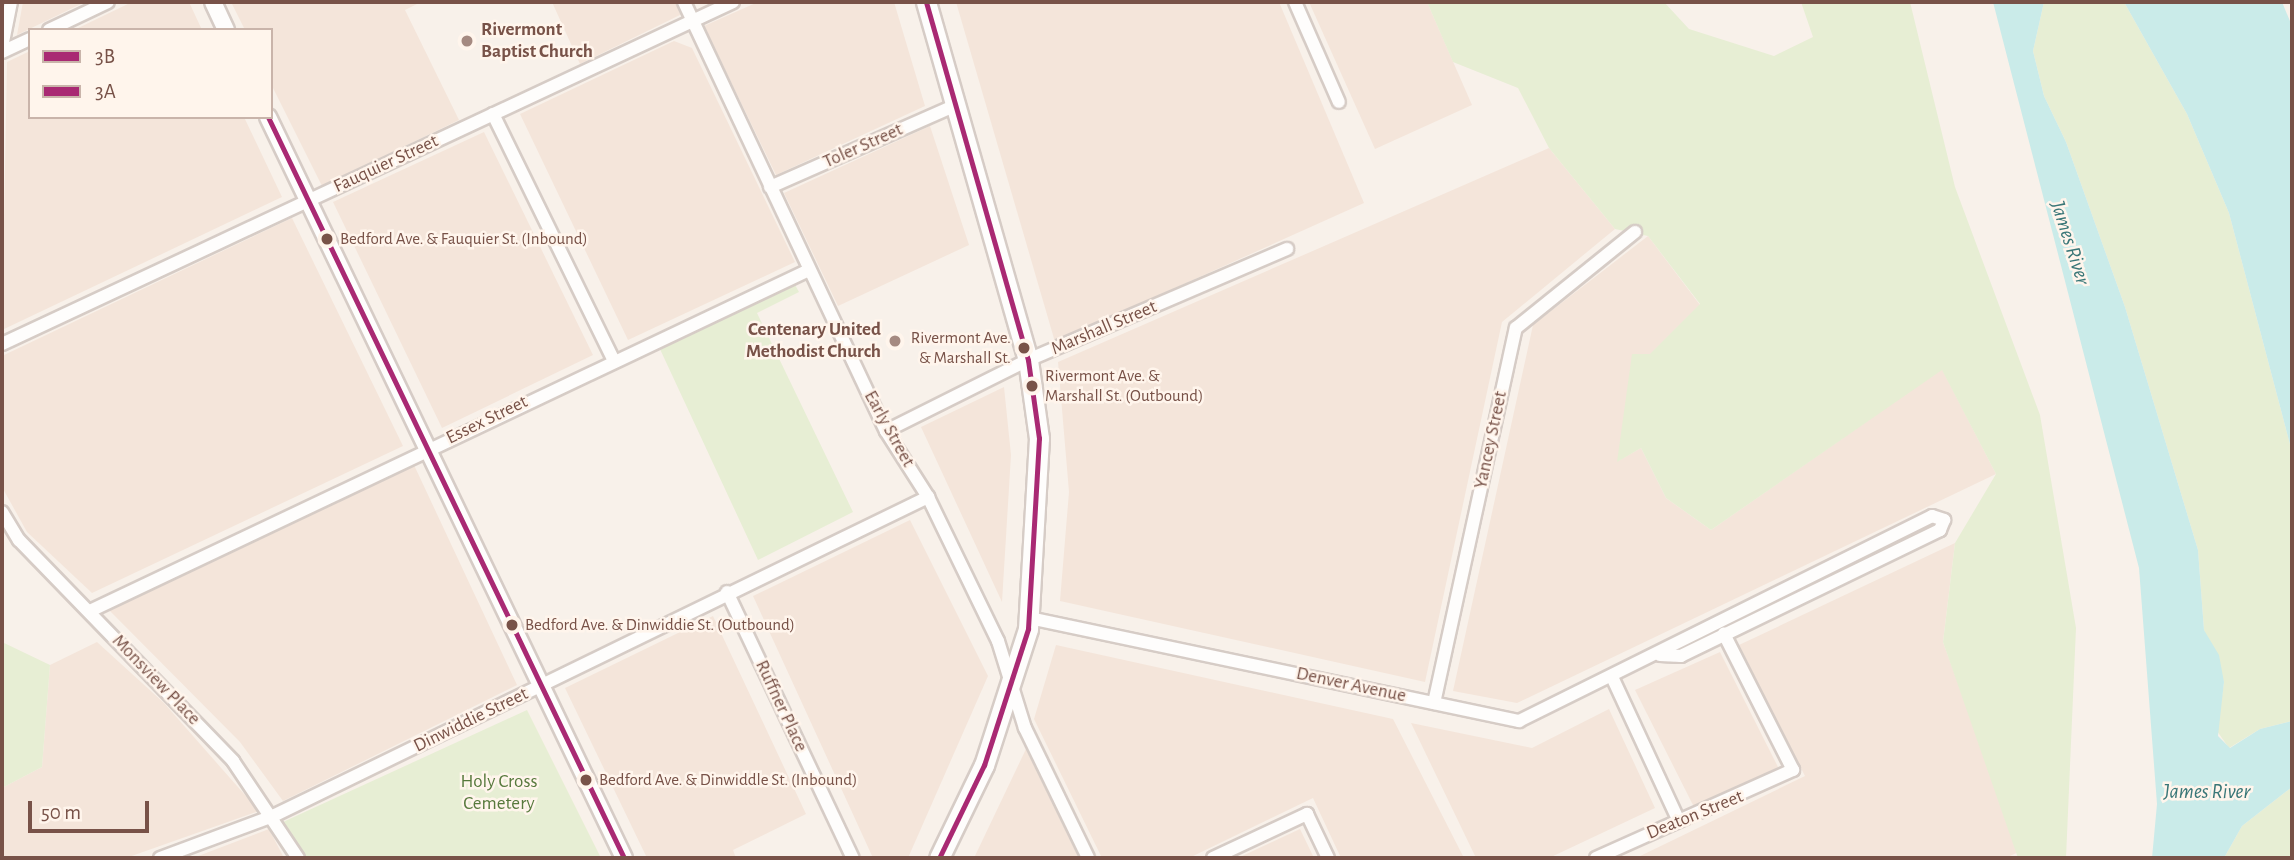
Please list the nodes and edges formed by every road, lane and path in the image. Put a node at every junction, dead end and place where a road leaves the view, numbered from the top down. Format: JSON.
{"nodes":[{"id":1,"x":11,"y":2,"type":"edge"},
{"id":2,"x":108,"y":2,"type":"edge"},
{"id":3,"x":213,"y":2,"type":"edge"},
{"id":4,"x":684,"y":2,"type":"edge"},
{"id":5,"x":733,"y":2,"type":"edge"},
{"id":6,"x":926,"y":2,"type":"edge"},
{"id":7,"x":1295,"y":2,"type":"edge"},
{"id":8,"x":693,"y":21,"type":"junction"},
{"id":9,"x":53,"y":28,"type":"edge"},
{"id":10,"x":225,"y":28,"type":"edge"},
{"id":11,"x":28,"y":40,"type":"edge"},
{"id":12,"x":2,"y":50,"type":"edge"},
{"id":13,"x":1339,"y":102,"type":"dead end"},
{"id":14,"x":956,"y":105,"type":"junction"},
{"id":15,"x":494,"y":114,"type":"junction"},
{"id":16,"x":269,"y":119,"type":"edge"},
{"id":17,"x":771,"y":187,"type":"junction"},
{"id":18,"x":308,"y":201,"type":"junction"},
{"id":19,"x":1635,"y":232,"type":"dead end"},
{"id":20,"x":1287,"y":249,"type":"dead end"},
{"id":21,"x":809,"y":270,"type":"junction"},
{"id":22,"x":2,"y":344,"type":"edge"},
{"id":23,"x":613,"y":359,"type":"junction"},
{"id":24,"x":1028,"y":360,"type":"junction"},
{"id":25,"x":886,"y":431,"type":"junction"},
{"id":26,"x":428,"y":449,"type":"junction"},
{"id":27,"x":928,"y":497,"type":"junction"},
{"id":28,"x":2,"y":512,"type":"edge"},
{"id":29,"x":727,"y":592,"type":"junction"},
{"id":30,"x":90,"y":611,"type":"junction"},
{"id":31,"x":1030,"y":618,"type":"junction"},
{"id":32,"x":1724,"y":634,"type":"junction"},
{"id":33,"x":1660,"y":655,"type":"junction"},
{"id":34,"x":1612,"y":679,"type":"junction"},
{"id":35,"x":541,"y":686,"type":"junction"},
{"id":36,"x":1013,"y":688,"type":"junction"},
{"id":37,"x":1434,"y":703,"type":"junction"},
{"id":38,"x":273,"y":816,"type":"junction"},
{"id":39,"x":1678,"y":819,"type":"junction"},
{"id":40,"x":160,"y":858,"type":"edge"},
{"id":41,"x":298,"y":858,"type":"edge"},
{"id":42,"x":624,"y":858,"type":"edge"},
{"id":43,"x":853,"y":858,"type":"edge"},
{"id":44,"x":939,"y":858,"type":"edge"},
{"id":45,"x":1088,"y":858,"type":"edge"},
{"id":46,"x":1213,"y":858,"type":"edge"},
{"id":47,"x":1328,"y":858,"type":"edge"},
{"id":48,"x":1596,"y":858,"type":"edge"}],
"edges":[{"from":1,"to":12,"type":"street"},
{"from":2,"to":9,"type":"street"},
{"from":3,"to":10,"type":"street"},
{"from":4,"to":8,"type":"street","name":"Early Street"},
{"from":5,"to":8,"type":"street","name":"Fauquier Street"},
{"from":6,"to":14,"type":"main road"},
{"from":7,"to":13,"type":"street"},
{"from":8,"to":15,"type":"street","name":"Fauquier Street"},
{"from":8,"to":17,"type":"street","name":"Early Street"},
{"from":11,"to":12,"type":"street"},
{"from":14,"to":17,"type":"street","name":"Toler Street"},
{"from":14,"to":24,"type":"main road"},
{"from":15,"to":18,"type":"street","name":"Fauquier Street"},
{"from":15,"to":23,"type":"street"},
{"from":16,"to":18,"type":"street"},
{"from":17,"to":21,"type":"street","name":"Early Street"},
{"from":18,"to":22,"type":"street","name":"Fauquier Street"},
{"from":18,"to":26,"type":"street"},
{"from":19,"to":37,"type":"street","name":"Yancey Street"},
{"from":20,"to":24,"type":"street","name":"Marshall Street"},
{"from":21,"to":23,"type":"street","name":"Essex Street"},
{"from":21,"to":25,"type":"street","name":"Early Street"},
{"from":23,"to":26,"type":"street","name":"Essex Street"},
{"from":24,"to":25,"type":"street","name":"Marshall Street"},
{"from":24,"to":31,"type":"main road"},
{"from":25,"to":27,"type":"street","name":"Early Street"},
{"from":26,"to":30,"type":"street","name":"Essex Street"},
{"from":26,"to":35,"type":"street"},
{"from":27,"to":29,"type":"street","name":"Dinwiddie Street"},
{"from":27,"to":36,"type":"street","name":"Early Street"},
{"from":28,"to":30,"type":"street","name":"Monsview Place"},
{"from":29,"to":35,"type":"street","name":"Dinwiddie Street"},
{"from":29,"to":43,"type":"street","name":"Ruffner Place"},
{"from":30,"to":38,"type":"street","name":"Monsview Place"},
{"from":31,"to":36,"type":"main road"},
{"from":31,"to":37,"type":"street","name":"Denver Avenue"},
{"from":32,"to":33,"type":"street","name":"Denver Avenue"},
{"from":32,"to":33,"type":"street","name":"Denver Avenue"},
{"from":32,"to":39,"type":"street","name":"Deaton Street"},
{"from":33,"to":34,"type":"street","name":"Denver Avenue"},
{"from":34,"to":37,"type":"street","name":"Denver Avenue"},
{"from":34,"to":39,"type":"street"},
{"from":35,"to":38,"type":"street","name":"Dinwiddie Street"},
{"from":35,"to":42,"type":"street"},
{"from":36,"to":44,"type":"main road"},
{"from":36,"to":45,"type":"street","name":"Early Street"},
{"from":38,"to":40,"type":"street","name":"Dinwiddie Street"},
{"from":38,"to":41,"type":"street","name":"Monsview Place"},
{"from":39,"to":48,"type":"street","name":"Deaton Street"},
{"from":46,"to":47,"type":"street"}]}
